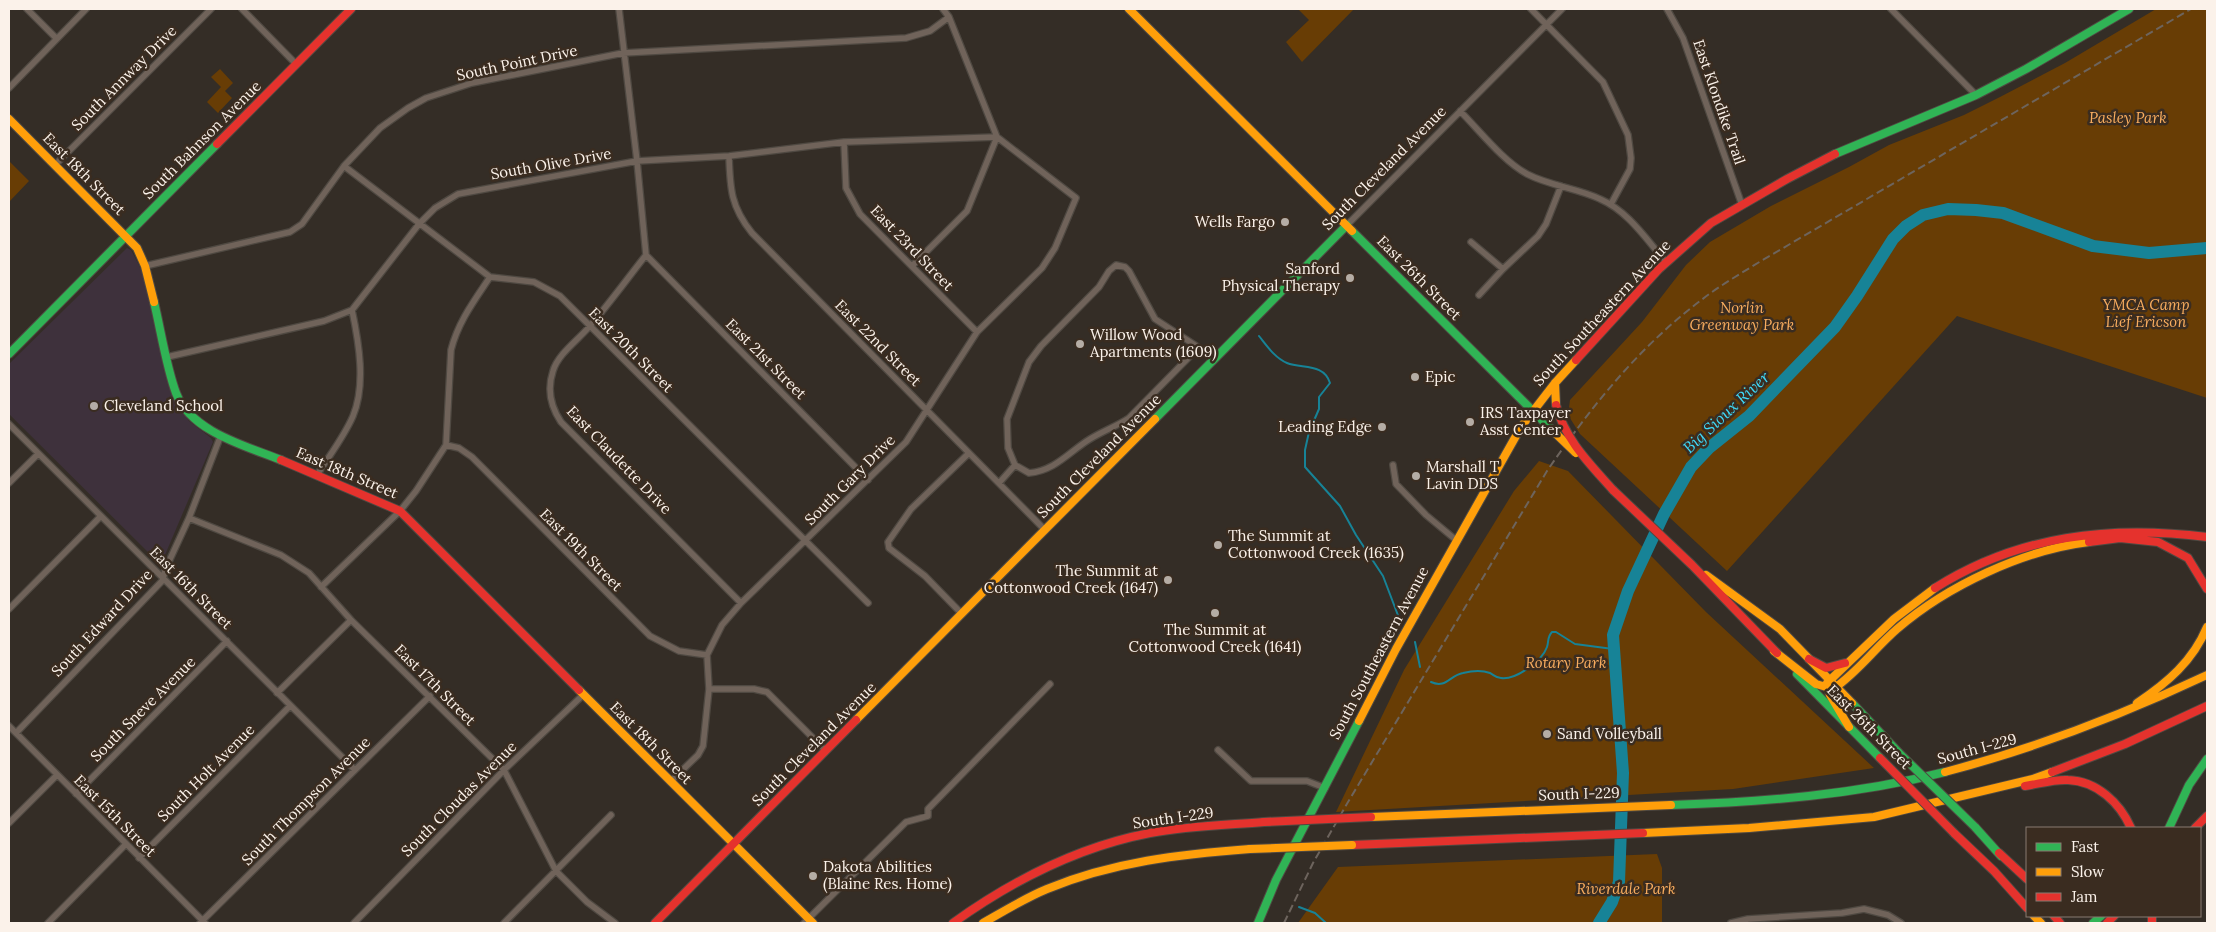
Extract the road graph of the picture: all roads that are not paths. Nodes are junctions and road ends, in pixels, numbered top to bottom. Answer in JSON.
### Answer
{"nodes":[{"id":1,"x":27,"y":9,"type":"edge"},
{"id":2,"x":86,"y":9,"type":"edge"},
{"id":3,"x":211,"y":9,"type":"edge"},
{"id":4,"x":242,"y":9,"type":"edge"},
{"id":5,"x":351,"y":9,"type":"edge"},
{"id":6,"x":618,"y":9,"type":"edge"},
{"id":7,"x":943,"y":9,"type":"edge"},
{"id":8,"x":1129,"y":9,"type":"edge"},
{"id":9,"x":1531,"y":9,"type":"edge"},
{"id":10,"x":1562,"y":9,"type":"edge"},
{"id":11,"x":1667,"y":9,"type":"edge"},
{"id":12,"x":1891,"y":9,"type":"edge"},
{"id":13,"x":2128,"y":9,"type":"edge"},
{"id":14,"x":949,"y":17,"type":"junction"},
{"id":15,"x":1547,"y":24,"type":"junction"},
{"id":16,"x":56,"y":38,"type":"junction"},
{"id":17,"x":623,"y":53,"type":"junction"},
{"id":18,"x":296,"y":64,"type":"junction"},
{"id":19,"x":9,"y":88,"type":"edge"},
{"id":20,"x":1976,"y":95,"type":"junction"},
{"id":21,"x":1460,"y":111,"type":"junction"},
{"id":22,"x":9,"y":119,"type":"edge"},
{"id":23,"x":997,"y":137,"type":"junction"},
{"id":24,"x":844,"y":142,"type":"junction"},
{"id":25,"x":729,"y":156,"type":"junction"},
{"id":26,"x":637,"y":162,"type":"junction"},
{"id":27,"x":55,"y":166,"type":"junction"},
{"id":28,"x":344,"y":166,"type":"junction"},
{"id":29,"x":1561,"y":186,"type":"junction"},
{"id":30,"x":1612,"y":204,"type":"junction"},
{"id":31,"x":1742,"y":205,"type":"junction"},
{"id":32,"x":419,"y":224,"type":"junction"},
{"id":33,"x":1347,"y":225,"type":"junction"},
{"id":34,"x":126,"y":235,"type":"junction"},
{"id":35,"x":1471,"y":242,"type":"dead end"},
{"id":36,"x":646,"y":255,"type":"junction"},
{"id":37,"x":1666,"y":262,"type":"junction"},
{"id":38,"x":145,"y":266,"type":"junction"},
{"id":39,"x":912,"y":266,"type":"junction"},
{"id":40,"x":1503,"y":269,"type":"junction"},
{"id":41,"x":490,"y":277,"type":"junction"},
{"id":42,"x":1479,"y":295,"type":"dead end"},
{"id":43,"x":352,"y":310,"type":"junction"},
{"id":44,"x":590,"y":326,"type":"junction"},
{"id":45,"x":977,"y":332,"type":"junction"},
{"id":46,"x":1198,"y":348,"type":"junction"},
{"id":47,"x":9,"y":354,"type":"edge"},
{"id":48,"x":167,"y":357,"type":"junction"},
{"id":49,"x":1213,"y":360,"type":"junction"},
{"id":50,"x":1555,"y":383,"type":"junction"},
{"id":51,"x":926,"y":409,"type":"junction"},
{"id":52,"x":1532,"y":411,"type":"junction"},
{"id":53,"x":9,"y":424,"type":"edge"},
{"id":54,"x":221,"y":435,"type":"junction"},
{"id":55,"x":446,"y":445,"type":"junction"},
{"id":56,"x":969,"y":453,"type":"junction"},
{"id":57,"x":38,"y":454,"type":"junction"},
{"id":58,"x":1015,"y":465,"type":"junction"},
{"id":59,"x":1392,"y":465,"type":"dead end"},
{"id":60,"x":317,"y":475,"type":"junction"},
{"id":61,"x":868,"y":480,"type":"junction"},
{"id":62,"x":9,"y":483,"type":"edge"},
{"id":63,"x":999,"y":483,"type":"junction"},
{"id":64,"x":1612,"y":490,"type":"junction"},
{"id":65,"x":400,"y":510,"type":"junction"},
{"id":66,"x":101,"y":516,"type":"junction"},
{"id":67,"x":189,"y":518,"type":"junction"},
{"id":68,"x":1045,"y":530,"type":"junction"},
{"id":69,"x":2207,"y":537,"type":"edge"},
{"id":70,"x":1456,"y":540,"type":"junction"},
{"id":71,"x":806,"y":542,"type":"junction"},
{"id":72,"x":1692,"y":565,"type":"junction"},
{"id":73,"x":163,"y":580,"type":"junction"},
{"id":74,"x":321,"y":587,"type":"junction"},
{"id":75,"x":2207,"y":589,"type":"edge"},
{"id":76,"x":741,"y":603,"type":"junction"},
{"id":77,"x":868,"y":603,"type":"dead end"},
{"id":78,"x":9,"y":609,"type":"edge"},
{"id":79,"x":962,"y":614,"type":"junction"},
{"id":80,"x":351,"y":620,"type":"junction"},
{"id":81,"x":2207,"y":627,"type":"edge"},
{"id":82,"x":227,"y":642,"type":"junction"},
{"id":83,"x":1774,"y":651,"type":"junction"},
{"id":84,"x":707,"y":655,"type":"junction"},
{"id":85,"x":1852,"y":658,"type":"junction"},
{"id":86,"x":1810,"y":659,"type":"junction"},
{"id":87,"x":2207,"y":675,"type":"edge"},
{"id":88,"x":1830,"y":679,"type":"junction"},
{"id":89,"x":1050,"y":684,"type":"dead end"},
{"id":90,"x":1838,"y":687,"type":"junction"},
{"id":91,"x":709,"y":689,"type":"junction"},
{"id":92,"x":1826,"y":689,"type":"junction"},
{"id":93,"x":277,"y":693,"type":"junction"},
{"id":94,"x":583,"y":695,"type":"junction"},
{"id":95,"x":430,"y":696,"type":"junction"},
{"id":96,"x":290,"y":706,"type":"junction"},
{"id":97,"x":2207,"y":706,"type":"edge"},
{"id":98,"x":9,"y":726,"type":"edge"},
{"id":99,"x":1849,"y":726,"type":"junction"},
{"id":100,"x":2088,"y":729,"type":"junction"},
{"id":101,"x":16,"y":732,"type":"junction"},
{"id":102,"x":1218,"y":750,"type":"dead end"},
{"id":103,"x":826,"y":751,"type":"junction"},
{"id":104,"x":2207,"y":759,"type":"edge"},
{"id":105,"x":355,"y":770,"type":"junction"},
{"id":106,"x":504,"y":770,"type":"junction"},
{"id":107,"x":57,"y":775,"type":"junction"},
{"id":108,"x":670,"y":782,"type":"junction"},
{"id":109,"x":1325,"y":788,"type":"junction"},
{"id":110,"x":76,"y":794,"type":"junction"},
{"id":111,"x":1972,"y":794,"type":"junction"},
{"id":112,"x":611,"y":815,"type":"dead end"},
{"id":113,"x":2207,"y":816,"type":"edge"},
{"id":114,"x":9,"y":823,"type":"edge"},
{"id":115,"x":2131,"y":827,"type":"edge"},
{"id":116,"x":2169,"y":827,"type":"edge"},
{"id":117,"x":2196,"y":827,"type":"edge"},
{"id":118,"x":126,"y":844,"type":"junction"},
{"id":119,"x":733,"y":844,"type":"junction"},
{"id":120,"x":1999,"y":853,"type":"junction"},
{"id":121,"x":139,"y":858,"type":"junction"},
{"id":122,"x":556,"y":871,"type":"junction"},
{"id":123,"x":2026,"y":877,"type":"edge"},
{"id":124,"x":2026,"y":884,"type":"edge"},
{"id":125,"x":2026,"y":907,"type":"edge"},
{"id":126,"x":203,"y":922,"type":"edge"},
{"id":127,"x":808,"y":922,"type":"edge"},
{"id":128,"x":1898,"y":922,"type":"edge"},
{"id":129,"x":48,"y":923,"type":"edge"},
{"id":130,"x":354,"y":923,"type":"edge"},
{"id":131,"x":504,"y":923,"type":"edge"},
{"id":132,"x":615,"y":923,"type":"edge"},
{"id":133,"x":655,"y":923,"type":"edge"},
{"id":134,"x":954,"y":923,"type":"edge"},
{"id":135,"x":983,"y":923,"type":"edge"},
{"id":136,"x":1258,"y":923,"type":"edge"},
{"id":137,"x":1731,"y":923,"type":"edge"}],
"edges":[{"from":1,"to":16,"type":"street"},
{"from":2,"to":16,"type":"street"},
{"from":3,"to":27,"type":"street","name":"South Annway Drive"},
{"from":4,"to":18,"type":"street"},
{"from":5,"to":18,"type":"main road","name":"South Bahnson Avenue"},
{"from":6,"to":17,"type":"street"},
{"from":7,"to":14,"type":"street"},
{"from":8,"to":33,"type":"main road","name":"East 26th Street"},
{"from":9,"to":15,"type":"street"},
{"from":10,"to":15,"type":"street","name":"South Cleveland Avenue"},
{"from":11,"to":31,"type":"street","name":"East Klondike Trail"},
{"from":12,"to":20,"type":"street"},
{"from":13,"to":20,"type":"main road","name":"South Southeastern Avenue"},
{"from":14,"to":17,"type":"street","name":"South Point Drive"},
{"from":14,"to":23,"type":"street"},
{"from":15,"to":21,"type":"street","name":"South Cleveland Avenue"},
{"from":15,"to":30,"type":"street"},
{"from":16,"to":19,"type":"street"},
{"from":17,"to":26,"type":"street"},
{"from":17,"to":28,"type":"street","name":"South Point Drive"},
{"from":18,"to":34,"type":"main road","name":"South Bahnson Avenue"},
{"from":20,"to":31,"type":"main road","name":"South Southeastern Avenue"},
{"from":21,"to":29,"type":"street"},
{"from":21,"to":33,"type":"street","name":"South Cleveland Avenue"},
{"from":22,"to":27,"type":"main road","name":"East 18th Street"},
{"from":23,"to":24,"type":"street","name":"South Olive Drive"},
{"from":23,"to":39,"type":"street"},
{"from":23,"to":45,"type":"street","name":"South Gary Drive"},
{"from":24,"to":25,"type":"street","name":"South Olive Drive"},
{"from":24,"to":39,"type":"street","name":"East 23rd Street"},
{"from":25,"to":26,"type":"street","name":"South Olive Drive"},
{"from":25,"to":51,"type":"street","name":"East 22nd Street"},
{"from":26,"to":32,"type":"street","name":"South Olive Drive"},
{"from":26,"to":36,"type":"street"},
{"from":27,"to":34,"type":"main road","name":"East 18th Street"},
{"from":28,"to":32,"type":"street"},
{"from":28,"to":38,"type":"street","name":"South Point Drive"},
{"from":29,"to":30,"type":"street"},
{"from":29,"to":40,"type":"street"},
{"from":30,"to":37,"type":"street"},
{"from":31,"to":37,"type":"main road","name":"South Southeastern Avenue"},
{"from":32,"to":41,"type":"street"},
{"from":32,"to":43,"type":"street","name":"South Olive Drive"},
{"from":33,"to":49,"type":"main road","name":"South Cleveland Avenue"},
{"from":33,"to":52,"type":"main road","name":"East 26th Street"},
{"from":34,"to":38,"type":"main road","name":"East 18th Street"},
{"from":34,"to":47,"type":"main road","name":"South Bahnson Avenue"},
{"from":35,"to":40,"type":"street"},
{"from":36,"to":44,"type":"street","name":"East Claudette Drive"},
{"from":36,"to":61,"type":"street","name":"East 21st Street"},
{"from":37,"to":50,"type":"main road","name":"South Southeastern Avenue"},
{"from":38,"to":48,"type":"main road","name":"East 18th Street"},
{"from":39,"to":45,"type":"street","name":"East 23rd Street"},
{"from":40,"to":42,"type":"street"},
{"from":41,"to":44,"type":"street","name":"East 20th Street"},
{"from":41,"to":55,"type":"street"},
{"from":43,"to":48,"type":"street"},
{"from":43,"to":60,"type":"street"},
{"from":44,"to":71,"type":"street","name":"East 20th Street"},
{"from":44,"to":76,"type":"street","name":"East Claudette Drive"},
{"from":45,"to":51,"type":"street","name":"South Gary Drive"},
{"from":46,"to":49,"type":"street"},
{"from":46,"to":58,"type":"street"},
{"from":46,"to":58,"type":"street"},
{"from":48,"to":54,"type":"main road","name":"East 18th Street"},
{"from":49,"to":68,"type":"main road","name":"South Cleveland Avenue"},
{"from":50,"to":52,"type":"main road","name":"South Southeastern Avenue"},
{"from":50,"to":64,"type":"main road","bridge":true},
{"from":51,"to":56,"type":"street","name":"East 22nd Street"},
{"from":51,"to":61,"type":"street","name":"South Gary Drive"},
{"from":52,"to":64,"type":"main road","name":"East 26th Street","bridge":true},
{"from":52,"to":70,"type":"main road","name":"South Southeastern Avenue"},
{"from":53,"to":57,"type":"street","name":"East 16th Street"},
{"from":54,"to":60,"type":"main road","name":"East 18th Street"},
{"from":54,"to":67,"type":"street","name":"South Edward Drive"},
{"from":55,"to":65,"type":"street"},
{"from":55,"to":84,"type":"street","name":"East 19th Street"},
{"from":56,"to":63,"type":"street","name":"East 22nd Street"},
{"from":56,"to":79,"type":"street"},
{"from":57,"to":62,"type":"street"},
{"from":57,"to":66,"type":"street","name":"East 16th Street"},
{"from":58,"to":63,"type":"street"},
{"from":59,"to":70,"type":"street"},
{"from":60,"to":65,"type":"main road","name":"East 18th Street"},
{"from":61,"to":71,"type":"street","name":"South Gary Drive"},
{"from":63,"to":68,"type":"street","name":"East 22nd Street"},
{"from":64,"to":72,"type":"main road","name":"East 26th Street"},
{"from":65,"to":74,"type":"street"},
{"from":65,"to":94,"type":"main road","name":"East 18th Street"},
{"from":66,"to":73,"type":"street","name":"East 16th Street"},
{"from":66,"to":78,"type":"street"},
{"from":67,"to":73,"type":"street","name":"South Edward Drive"},
{"from":67,"to":74,"type":"street","name":"East 17th Street"},
{"from":68,"to":79,"type":"main road","name":"South Cleveland Avenue"},
{"from":69,"to":85,"type":"main road"},
{"from":70,"to":109,"type":"main road","name":"South Southeastern Avenue"},
{"from":71,"to":76,"type":"street","name":"South Gary Drive"},
{"from":71,"to":77,"type":"street","name":"East 20th Street"},
{"from":72,"to":83,"type":"main road","name":"East 26th Street"},
{"from":72,"to":86,"type":"main road","name":"East 26th Street"},
{"from":73,"to":82,"type":"street","name":"East 16th Street"},
{"from":73,"to":101,"type":"street","name":"South Edward Drive"},
{"from":74,"to":80,"type":"street","name":"East 17th Street"},
{"from":75,"to":90,"type":"main road"},
{"from":76,"to":84,"type":"street","name":"South Gary Drive"},
{"from":79,"to":103,"type":"main road","name":"South Cleveland Avenue"},
{"from":80,"to":93,"type":"street"},
{"from":80,"to":95,"type":"street","name":"East 17th Street"},
{"from":81,"to":100,"type":"main road"},
{"from":82,"to":93,"type":"street","name":"East 16th Street"},
{"from":82,"to":110,"type":"street","name":"South Sneve Avenue"},
{"from":83,"to":92,"type":"main road"},
{"from":83,"to":99,"type":"main road","name":"East 26th Street"},
{"from":84,"to":91,"type":"street","name":"South Gary Drive"},
{"from":85,"to":86,"type":"main road"},
{"from":85,"to":88,"type":"main road"},
{"from":86,"to":88,"type":"main road","name":"East 26th Street"},
{"from":87,"to":100,"type":"main road","name":"South I-229"},
{"from":88,"to":90,"type":"main road","name":"East 26th Street"},
{"from":88,"to":92,"type":"main road"},
{"from":89,"to":127,"type":"street"},
{"from":90,"to":92,"type":"main road"},
{"from":90,"to":120,"type":"main road","name":"East 26th Street","bridge":true},
{"from":91,"to":103,"type":"street"},
{"from":91,"to":108,"type":"street","name":"South Gary Drive"},
{"from":92,"to":99,"type":"main road"},
{"from":93,"to":96,"type":"street","name":"East 16th Street"},
{"from":94,"to":106,"type":"street","name":"South Cloudas Avenue"},
{"from":94,"to":108,"type":"main road","name":"East 18th Street"},
{"from":95,"to":105,"type":"street","name":"South Thompson Avenue"},
{"from":95,"to":106,"type":"street","name":"East 17th Street"},
{"from":96,"to":105,"type":"street","name":"East 16th Street"},
{"from":96,"to":121,"type":"street","name":"South Holt Avenue"},
{"from":97,"to":111,"type":"main road"},
{"from":98,"to":101,"type":"street","name":"East 15th Street"},
{"from":99,"to":125,"type":"main road","name":"East 26th Street","bridge":true},
{"from":100,"to":134,"type":"main road","name":"South I-229","bridge":true},
{"from":101,"to":107,"type":"street","name":"East 15th Street"},
{"from":102,"to":109,"type":"street"},
{"from":103,"to":119,"type":"main road","name":"South Cleveland Avenue"},
{"from":104,"to":116,"type":"main road"},
{"from":105,"to":126,"type":"street","name":"South Thompson Avenue"},
{"from":106,"to":122,"type":"street","name":"East 17th Street"},
{"from":106,"to":130,"type":"street","name":"South Cloudas Avenue"},
{"from":107,"to":110,"type":"street","name":"East 15th Street"},
{"from":107,"to":114,"type":"street"},
{"from":108,"to":119,"type":"main road","name":"East 18th Street"},
{"from":109,"to":136,"type":"main road","name":"South Southeastern Avenue"},
{"from":110,"to":118,"type":"street","name":"East 15th Street"},
{"from":111,"to":115,"type":"main road"},
{"from":111,"to":135,"type":"main road","bridge":true},
{"from":112,"to":122,"type":"street"},
{"from":113,"to":117,"type":"main road"},
{"from":118,"to":121,"type":"street","name":"East 15th Street"},
{"from":118,"to":129,"type":"street"},
{"from":119,"to":127,"type":"main road","name":"East 18th Street"},
{"from":119,"to":133,"type":"main road","name":"South Cleveland Avenue"},
{"from":120,"to":123,"type":"main road"},
{"from":120,"to":124,"type":"main road","name":"East 26th Street"},
{"from":121,"to":126,"type":"street","name":"East 15th Street"},
{"from":122,"to":131,"type":"street"},
{"from":122,"to":132,"type":"street","name":"East 17th Street"},
{"from":128,"to":137,"type":"street"}]}
